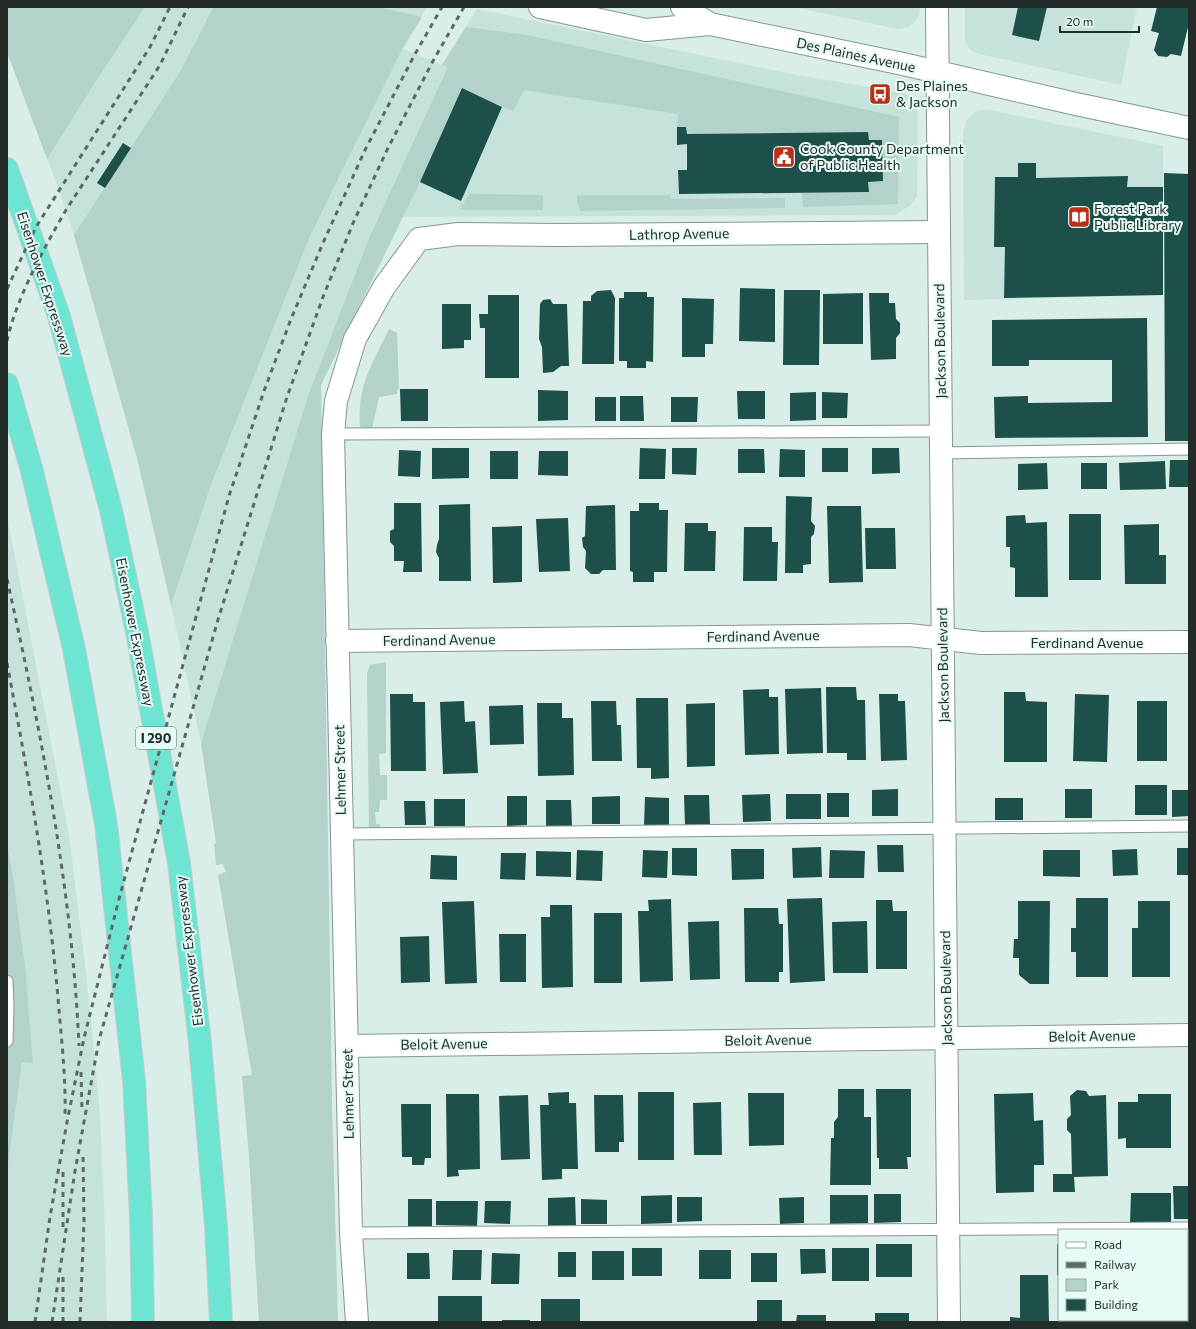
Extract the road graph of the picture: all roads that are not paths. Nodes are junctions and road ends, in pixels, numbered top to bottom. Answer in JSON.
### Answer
{"nodes":[{"id":1,"x":540,"y":7,"type":"edge"},
{"id":2,"x":682,"y":7,"type":"edge"},
{"id":3,"x":938,"y":7,"type":"edge"},
{"id":4,"x":710,"y":24,"type":"junction"},
{"id":5,"x":938,"y":72,"type":"junction"},
{"id":6,"x":1189,"y":128,"type":"edge"},
{"id":7,"x":7,"y":170,"type":"edge"},
{"id":8,"x":940,"y":232,"type":"junction"},
{"id":9,"x":419,"y":239,"type":"joint"},
{"id":10,"x":7,"y":384,"type":"edge"},
{"id":11,"x":941,"y":431,"type":"junction"},
{"id":12,"x":333,"y":434,"type":"junction"},
{"id":13,"x":1189,"y":450,"type":"edge"},
{"id":14,"x":941,"y":453,"type":"junction"},
{"id":15,"x":943,"y":640,"type":"junction"},
{"id":16,"x":337,"y":641,"type":"junction"},
{"id":17,"x":1189,"y":642,"type":"edge"},
{"id":18,"x":1189,"y":826,"type":"edge"},
{"id":19,"x":945,"y":828,"type":"junction"},
{"id":20,"x":342,"y":834,"type":"junction"},
{"id":21,"x":7,"y":981,"type":"edge"},
{"id":22,"x":1189,"y":1035,"type":"edge"},
{"id":23,"x":947,"y":1038,"type":"junction"},
{"id":24,"x":7,"y":1041,"type":"edge"},
{"id":25,"x":347,"y":1046,"type":"junction"},
{"id":26,"x":1189,"y":1228,"type":"edge"},
{"id":27,"x":1058,"y":1229,"type":"edge"},
{"id":28,"x":1068,"y":1229,"type":"edge"},
{"id":29,"x":948,"y":1230,"type":"junction"},
{"id":30,"x":351,"y":1233,"type":"junction"},
{"id":31,"x":143,"y":1322,"type":"edge"},
{"id":32,"x":221,"y":1322,"type":"edge"},
{"id":33,"x":357,"y":1322,"type":"edge"},
{"id":34,"x":950,"y":1322,"type":"edge"}],
"edges":[{"from":1,"to":4,"type":"street","name":"Des Plaines Avenue"},
{"from":2,"to":4,"type":"street","name":"Des Plaines Avenue"},
{"from":3,"to":5,"type":"street","name":"Jackson Boulevard"},
{"from":4,"to":5,"type":"street","name":"Des Plaines Avenue"},
{"from":5,"to":6,"type":"street","name":"Des Plaines Avenue"},
{"from":5,"to":8,"type":"street","name":"Jackson Boulevard"},
{"from":7,"to":32,"type":"highway","name":"Eisenhower Expressway","number":"I 290"},
{"from":8,"to":9,"type":"street","name":"Lathrop Avenue"},
{"from":8,"to":11,"type":"street","name":"Jackson Boulevard"},
{"from":9,"to":12,"type":"street","name":"Lehmer Street"},
{"from":10,"to":31,"type":"highway"},
{"from":11,"to":12,"type":"lane"},
{"from":11,"to":14,"type":"street","name":"Jackson Boulevard"},
{"from":12,"to":16,"type":"street","name":"Lehmer Street"},
{"from":13,"to":14,"type":"lane"},
{"from":14,"to":15,"type":"street","name":"Jackson Boulevard"},
{"from":15,"to":16,"type":"street","name":"Ferdinand Avenue"},
{"from":15,"to":17,"type":"street","name":"Ferdinand Avenue"},
{"from":15,"to":19,"type":"street","name":"Jackson Boulevard"},
{"from":16,"to":20,"type":"street","name":"Lehmer Street"},
{"from":18,"to":19,"type":"lane"},
{"from":19,"to":20,"type":"lane"},
{"from":19,"to":23,"type":"street","name":"Jackson Boulevard"},
{"from":20,"to":25,"type":"street","name":"Lehmer Street"},
{"from":21,"to":24,"type":"lane"},
{"from":22,"to":23,"type":"street","name":"Beloit Avenue"},
{"from":23,"to":25,"type":"street","name":"Beloit Avenue"},
{"from":23,"to":29,"type":"street","name":"Jackson Boulevard"},
{"from":25,"to":30,"type":"street","name":"Lehmer Street"},
{"from":26,"to":28,"type":"lane"},
{"from":27,"to":29,"type":"lane"},
{"from":29,"to":30,"type":"lane"},
{"from":29,"to":34,"type":"street","name":"Jackson Boulevard"},
{"from":30,"to":33,"type":"street","name":"Lehmer Street"}]}
